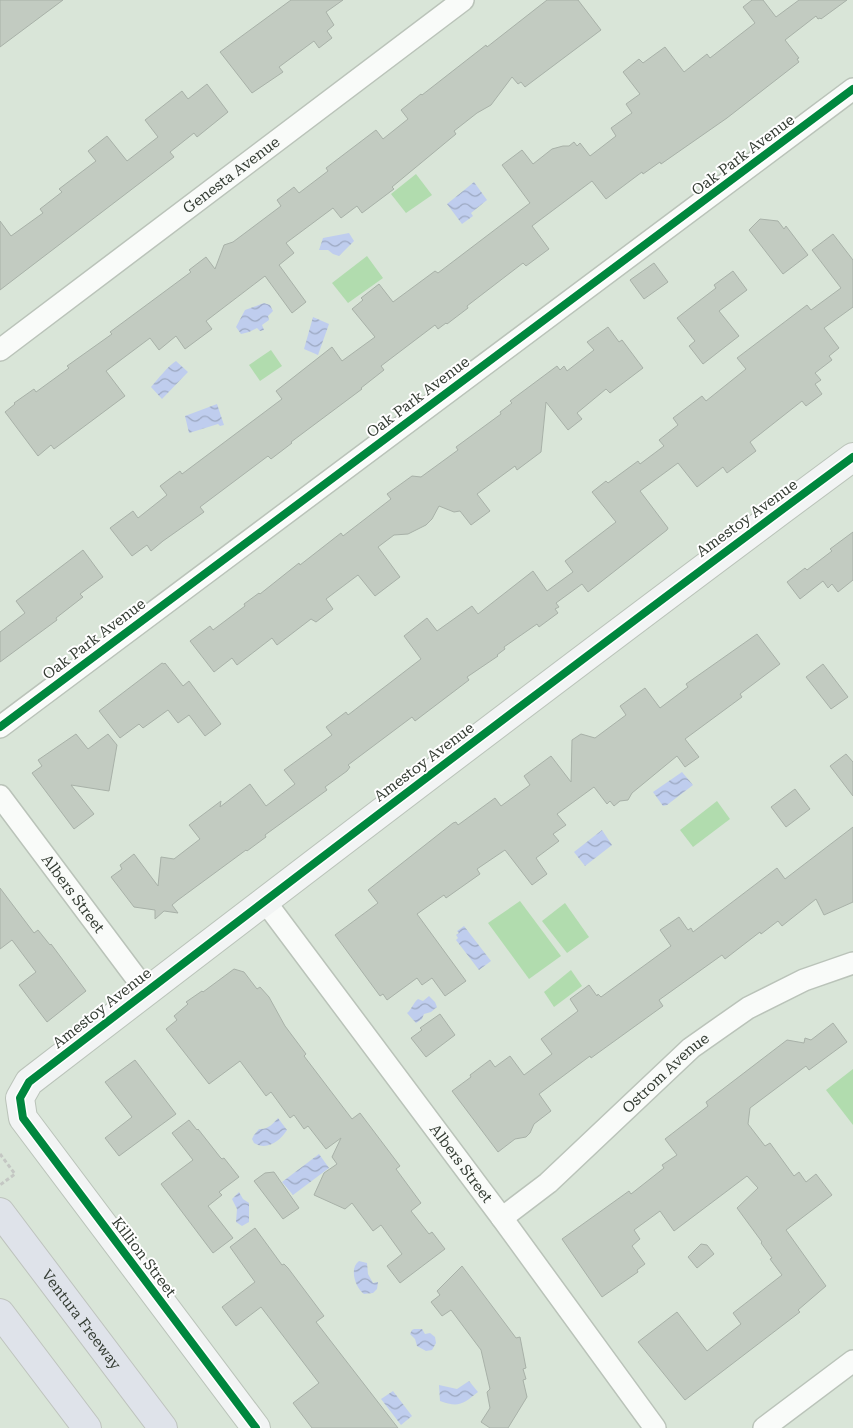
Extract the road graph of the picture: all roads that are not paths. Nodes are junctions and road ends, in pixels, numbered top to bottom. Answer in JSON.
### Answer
{"nodes":[{"id":1,"x":463,"y":0,"type":"edge"},
{"id":2,"x":853,"y":89,"type":"edge"},
{"id":3,"x":0,"y":350,"type":"edge"},
{"id":4,"x":853,"y":457,"type":"edge"},
{"id":5,"x":0,"y":727,"type":"edge"},
{"id":6,"x":0,"y":796,"type":"edge"},
{"id":7,"x":264,"y":900,"type":"junction"},
{"id":8,"x":853,"y":962,"type":"edge"},
{"id":9,"x":146,"y":992,"type":"junction"},
{"id":10,"x":20,"y":1098,"type":"joint"},
{"id":11,"x":0,"y":1212,"type":"edge"},
{"id":12,"x":502,"y":1218,"type":"junction"},
{"id":13,"x":0,"y":1313,"type":"edge"},
{"id":14,"x":853,"y":1360,"type":"edge"},
{"id":15,"x":87,"y":1428,"type":"edge"},
{"id":16,"x":163,"y":1428,"type":"edge"},
{"id":17,"x":256,"y":1428,"type":"edge"},
{"id":18,"x":655,"y":1428,"type":"edge"},
{"id":19,"x":764,"y":1428,"type":"edge"}],
"edges":[{"from":1,"to":3,"type":"street","name":"Genesta Avenue"},
{"from":2,"to":5,"type":"street","name":"Oak Park Avenue"},
{"from":4,"to":7,"type":"street","name":"Amestoy Avenue"},
{"from":6,"to":9,"type":"street","name":"Albers Street"},
{"from":7,"to":9,"type":"street","name":"Amestoy Avenue"},
{"from":7,"to":12,"type":"street","name":"Albers Street"},
{"from":8,"to":12,"type":"street","name":"Ostrom Avenue"},
{"from":9,"to":10,"type":"street","name":"Amestoy Avenue"},
{"from":10,"to":17,"type":"street","name":"Killion Street"},
{"from":11,"to":16,"type":"highway","name":"Ventura Freeway"},
{"from":12,"to":18,"type":"street","name":"Albers Street"},
{"from":13,"to":15,"type":"highway"},
{"from":14,"to":19,"type":"street"}]}
